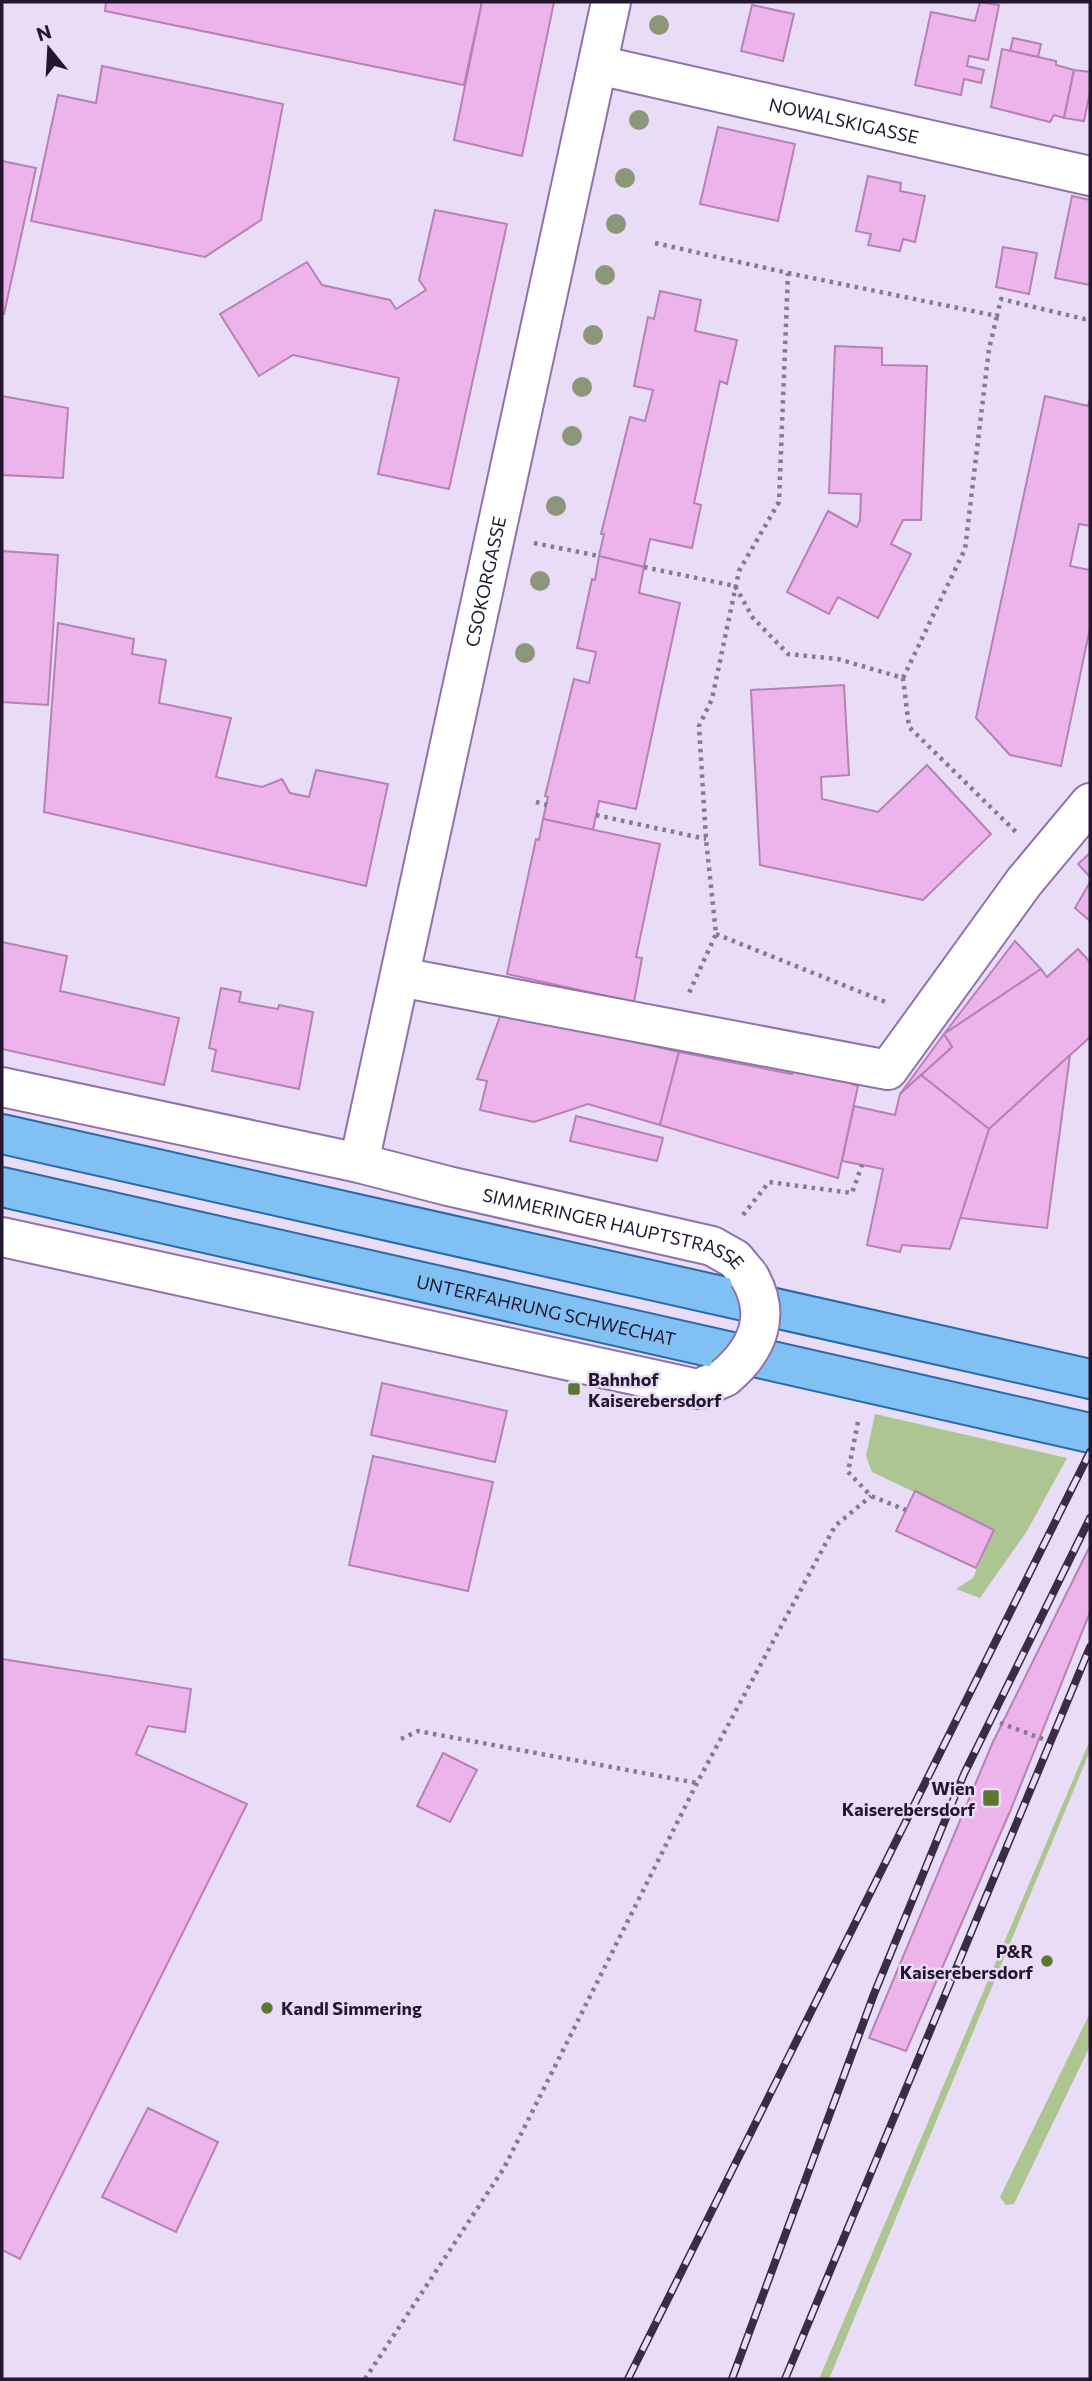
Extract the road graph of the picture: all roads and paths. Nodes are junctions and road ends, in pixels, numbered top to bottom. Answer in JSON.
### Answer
{"nodes":[{"id":1,"x":611,"y":2,"type":"edge"},
{"id":2,"x":598,"y":65,"type":"junction"},
{"id":3,"x":1090,"y":176,"type":"edge"},
{"id":4,"x":655,"y":243,"type":"dead end"},
{"id":5,"x":788,"y":273,"type":"junction"},
{"id":6,"x":997,"y":316,"type":"junction"},
{"id":7,"x":1090,"y":317,"type":"edge"},
{"id":8,"x":496,"y":536,"type":"junction"},
{"id":9,"x":599,"y":556,"type":"dead end"},
{"id":10,"x":644,"y":567,"type":"dead end"},
{"id":11,"x":735,"y":586,"type":"junction"},
{"id":12,"x":903,"y":678,"type":"junction"},
{"id":13,"x":536,"y":802,"type":"dead end"},
{"id":14,"x":1090,"y":803,"type":"edge"},
{"id":15,"x":547,"y":805,"type":"dead end"},
{"id":16,"x":596,"y":815,"type":"dead end"},
{"id":17,"x":706,"y":839,"type":"junction"},
{"id":18,"x":1043,"y":858,"type":"junction"},
{"id":19,"x":716,"y":934,"type":"junction"},
{"id":20,"x":400,"y":977,"type":"junction"},
{"id":21,"x":926,"y":1018,"type":"junction"},
{"id":22,"x":673,"y":1029,"type":"junction"},
{"id":23,"x":2,"y":1087,"type":"edge"},
{"id":24,"x":2,"y":1134,"type":"edge"},
{"id":25,"x":359,"y":1163,"type":"junction"},
{"id":26,"x":862,"y":1165,"type":"dead end"},
{"id":27,"x":2,"y":1187,"type":"edge"},
{"id":28,"x":743,"y":1215,"type":"dead end"},
{"id":29,"x":2,"y":1237,"type":"edge"},
{"id":30,"x":1090,"y":1379,"type":"edge"},
{"id":31,"x":859,"y":1417,"type":"dead end"},
{"id":32,"x":1090,"y":1433,"type":"edge"},
{"id":33,"x":872,"y":1496,"type":"junction"},
{"id":34,"x":906,"y":1510,"type":"dead end"},
{"id":35,"x":1000,"y":1723,"type":"dead end"},
{"id":36,"x":401,"y":1739,"type":"dead end"},
{"id":37,"x":1043,"y":1739,"type":"dead end"},
{"id":38,"x":697,"y":1783,"type":"junction"},
{"id":39,"x":365,"y":2379,"type":"edge"}],
"edges":[{"from":1,"to":2,"type":"street","name":"CSOKORGASSE"},
{"from":2,"to":3,"type":"street","name":"NOWALSKIGASSE"},
{"from":2,"to":8,"type":"street","name":"CSOKORGASSE"},
{"from":4,"to":5,"type":"path"},
{"from":5,"to":6,"type":"path"},
{"from":5,"to":11,"type":"path"},
{"from":6,"to":7,"type":"path"},
{"from":6,"to":12,"type":"path"},
{"from":8,"to":9,"type":"path"},
{"from":8,"to":20,"type":"street","name":"CSOKORGASSE"},
{"from":10,"to":11,"type":"path"},
{"from":11,"to":12,"type":"path"},
{"from":11,"to":17,"type":"path"},
{"from":12,"to":18,"type":"path"},
{"from":13,"to":15,"type":"path"},
{"from":14,"to":18,"type":"street"},
{"from":16,"to":17,"type":"path"},
{"from":17,"to":19,"type":"path"},
{"from":18,"to":21,"type":"street"},
{"from":19,"to":21,"type":"path"},
{"from":19,"to":22,"type":"path"},
{"from":20,"to":22,"type":"street"},
{"from":20,"to":25,"type":"street","name":"CSOKORGASSE"},
{"from":21,"to":22,"type":"street"},
{"from":23,"to":25,"type":"street","name":"SIMMERINGER HAUPTSTRASSE"},
{"from":24,"to":30,"type":"main road"},
{"from":25,"to":29,"type":"street","name":"SIMMERINGER HAUPTSTRASSE","bridge":true},
{"from":26,"to":28,"type":"path"},
{"from":27,"to":32,"type":"main road","name":"UNTERFAHRUNG SCHWECHAT"},
{"from":31,"to":33,"type":"path"},
{"from":33,"to":34,"type":"path"},
{"from":33,"to":38,"type":"path"},
{"from":35,"to":37,"type":"path"},
{"from":36,"to":38,"type":"path"},
{"from":38,"to":39,"type":"path"}]}
